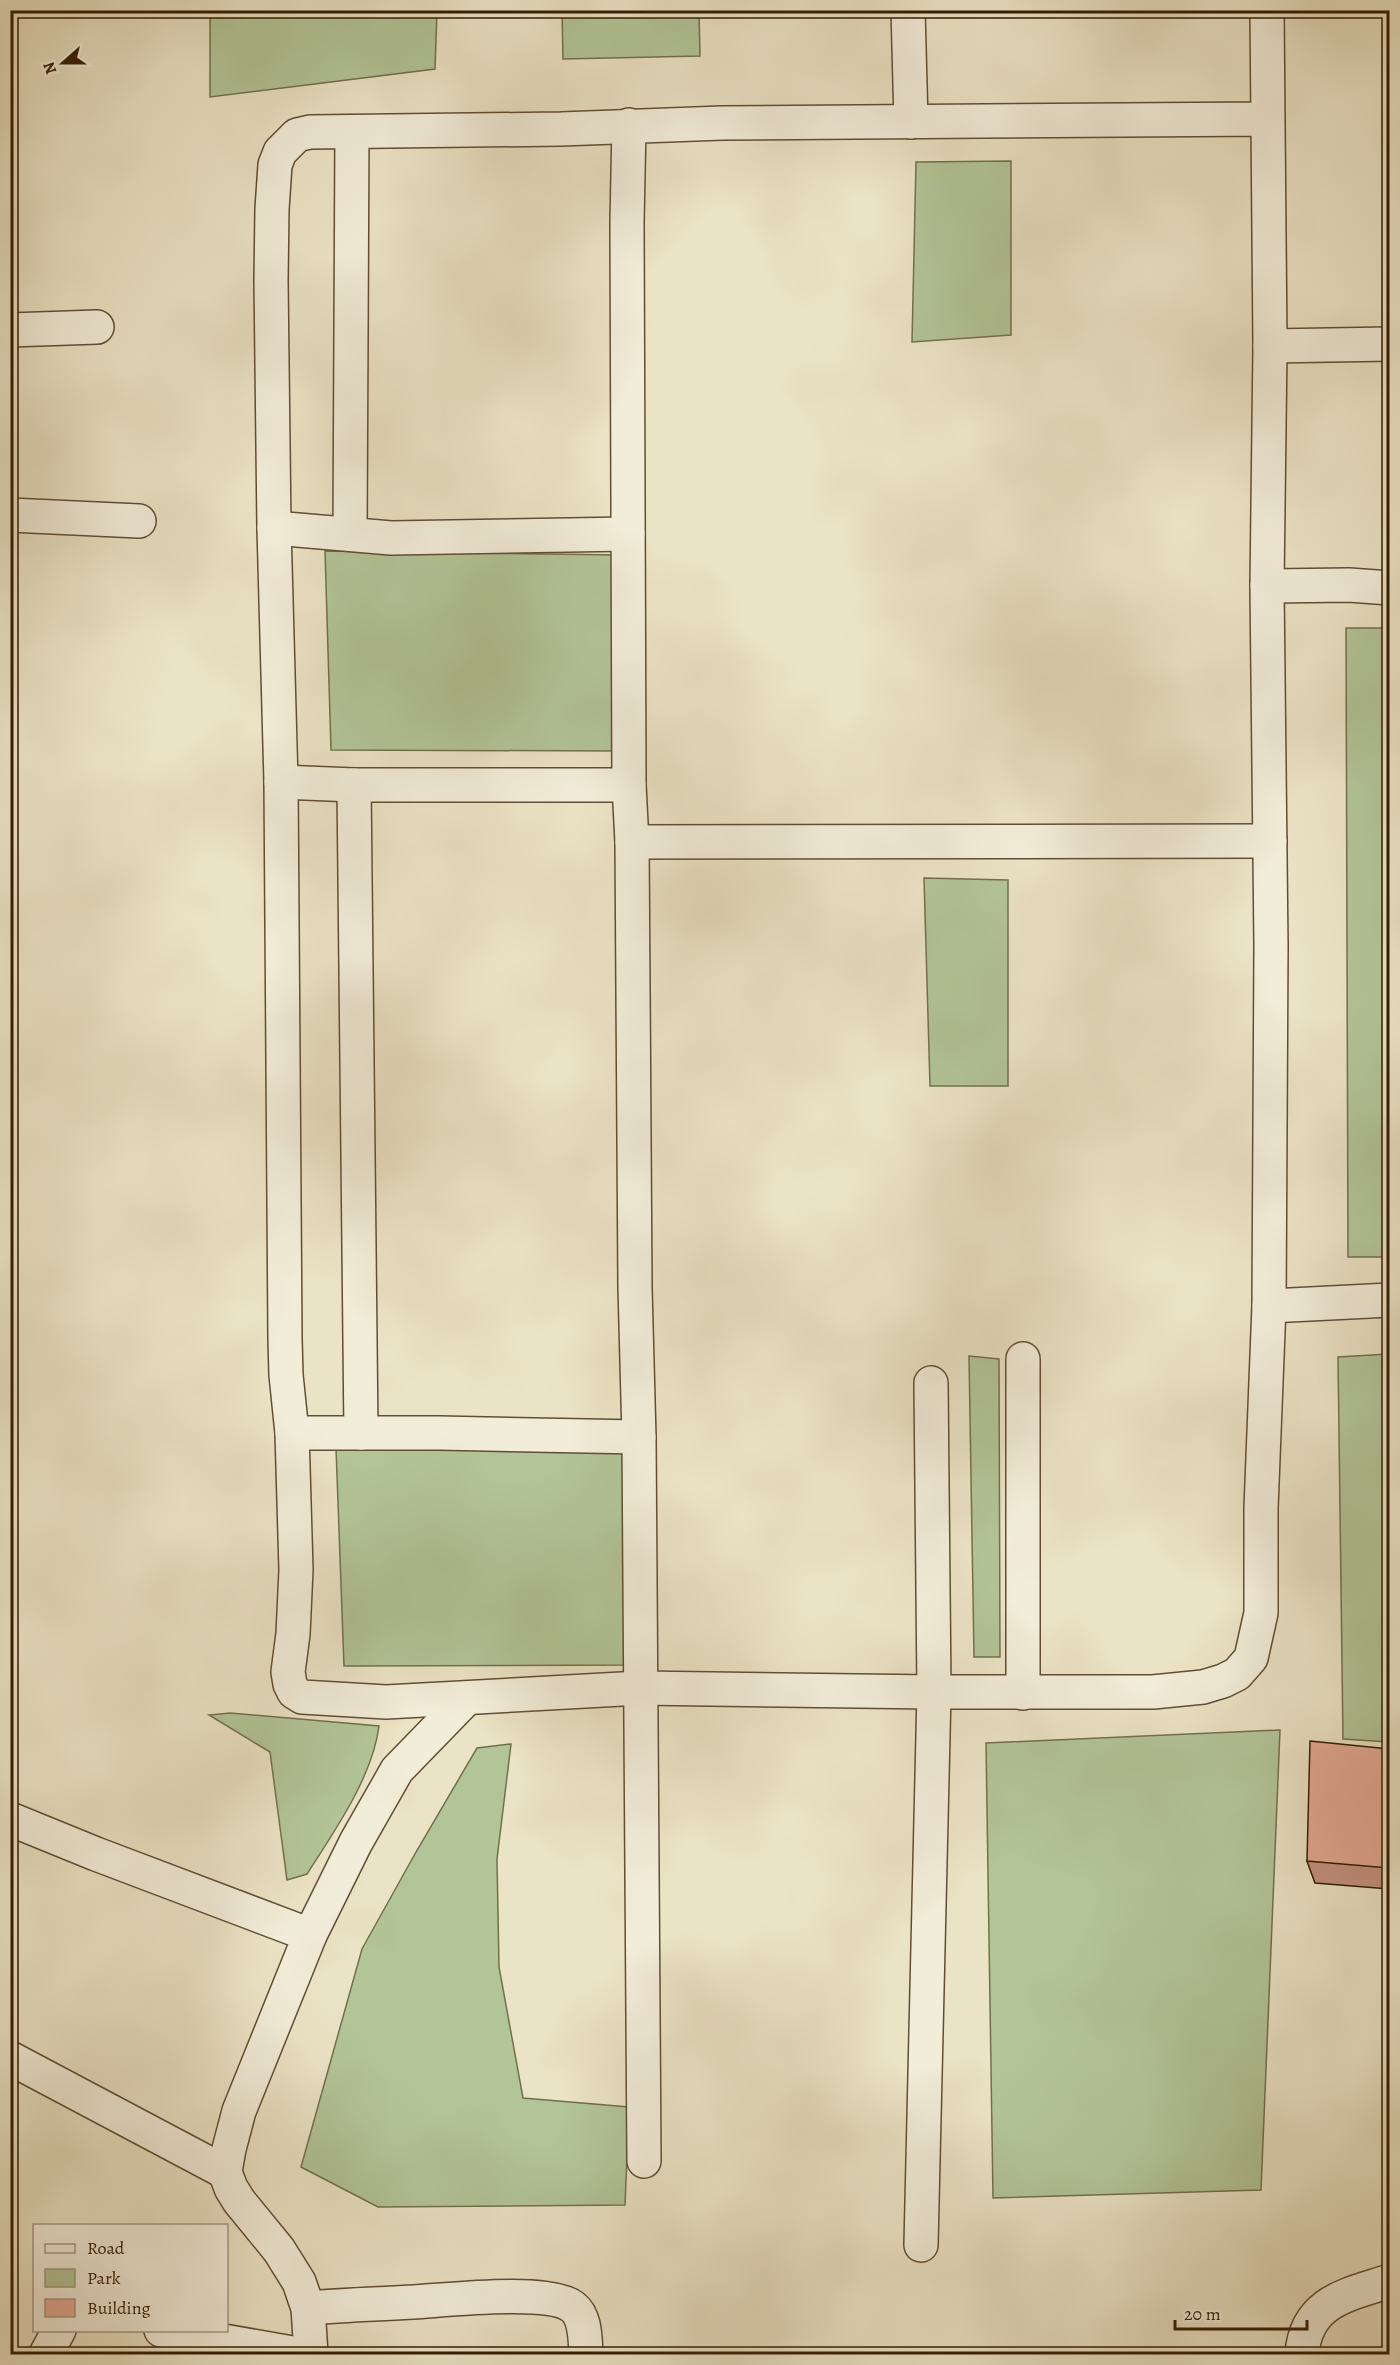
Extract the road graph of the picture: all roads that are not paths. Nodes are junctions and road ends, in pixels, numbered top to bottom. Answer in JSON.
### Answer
{"nodes":[{"id":1,"x":908,"y":10,"type":"edge"},
{"id":2,"x":1266,"y":10,"type":"edge"},
{"id":3,"x":1266,"y":119,"type":"junction"},
{"id":4,"x":911,"y":122,"type":"junction"},
{"id":5,"x":629,"y":125,"type":"junction"},
{"id":6,"x":352,"y":132,"type":"junction"},
{"id":7,"x":97,"y":327,"type":"dead end"},
{"id":8,"x":10,"y":330,"type":"edge"},
{"id":9,"x":1389,"y":344,"type":"edge"},
{"id":10,"x":1270,"y":346,"type":"junction"},
{"id":11,"x":10,"y":515,"type":"edge"},
{"id":12,"x":138,"y":521,"type":"dead end"},
{"id":13,"x":274,"y":528,"type":"junction"},
{"id":14,"x":350,"y":534,"type":"junction"},
{"id":15,"x":628,"y":534,"type":"junction"},
{"id":16,"x":1267,"y":586,"type":"junction"},
{"id":17,"x":1389,"y":588,"type":"edge"},
{"id":18,"x":281,"y":782,"type":"junction"},
{"id":19,"x":354,"y":785,"type":"junction"},
{"id":20,"x":629,"y":785,"type":"junction"},
{"id":21,"x":1270,"y":841,"type":"junction"},
{"id":22,"x":632,"y":842,"type":"junction"},
{"id":23,"x":1389,"y":1300,"type":"edge"},
{"id":24,"x":1269,"y":1306,"type":"junction"},
{"id":25,"x":1023,"y":1359,"type":"dead end"},
{"id":26,"x":931,"y":1383,"type":"dead end"},
{"id":27,"x":292,"y":1433,"type":"junction"},
{"id":28,"x":361,"y":1433,"type":"junction"},
{"id":29,"x":639,"y":1437,"type":"junction"},
{"id":30,"x":640,"y":1688,"type":"junction"},
{"id":31,"x":934,"y":1692,"type":"junction"},
{"id":32,"x":1023,"y":1693,"type":"junction"},
{"id":33,"x":466,"y":1699,"type":"junction"},
{"id":34,"x":10,"y":1819,"type":"edge"},
{"id":35,"x":310,"y":1935,"type":"junction"},
{"id":36,"x":10,"y":2058,"type":"edge"},
{"id":37,"x":644,"y":2161,"type":"dead end"},
{"id":38,"x":225,"y":2172,"type":"junction"},
{"id":39,"x":921,"y":2245,"type":"dead end"},
{"id":40,"x":1389,"y":2281,"type":"edge"},
{"id":41,"x":308,"y":2308,"type":"junction"},
{"id":42,"x":58,"y":2332,"type":"edge"},
{"id":43,"x":167,"y":2332,"type":"edge"},
{"id":44,"x":46,"y":2355,"type":"edge"},
{"id":45,"x":298,"y":2355,"type":"edge"},
{"id":46,"x":311,"y":2355,"type":"edge"},
{"id":47,"x":586,"y":2355,"type":"edge"},
{"id":48,"x":1302,"y":2355,"type":"edge"}],
"edges":[{"from":1,"to":4,"type":"street"},
{"from":2,"to":3,"type":"street"},
{"from":3,"to":4,"type":"street"},
{"from":3,"to":10,"type":"street"},
{"from":4,"to":5,"type":"street"},
{"from":5,"to":6,"type":"street"},
{"from":5,"to":15,"type":"street"},
{"from":6,"to":13,"type":"street"},
{"from":6,"to":14,"type":"street"},
{"from":7,"to":8,"type":"street"},
{"from":9,"to":10,"type":"street"},
{"from":10,"to":16,"type":"street"},
{"from":11,"to":12,"type":"street"},
{"from":13,"to":14,"type":"street"},
{"from":13,"to":18,"type":"street"},
{"from":14,"to":15,"type":"street"},
{"from":15,"to":20,"type":"street"},
{"from":16,"to":17,"type":"street"},
{"from":16,"to":21,"type":"street"},
{"from":18,"to":19,"type":"street"},
{"from":18,"to":27,"type":"street"},
{"from":19,"to":20,"type":"street"},
{"from":19,"to":28,"type":"street"},
{"from":20,"to":22,"type":"street"},
{"from":21,"to":22,"type":"street"},
{"from":21,"to":24,"type":"street"},
{"from":22,"to":29,"type":"street"},
{"from":23,"to":24,"type":"street"},
{"from":24,"to":32,"type":"street"},
{"from":25,"to":32,"type":"street"},
{"from":26,"to":31,"type":"street"},
{"from":27,"to":28,"type":"street"},
{"from":27,"to":33,"type":"street"},
{"from":28,"to":29,"type":"street"},
{"from":29,"to":30,"type":"street"},
{"from":30,"to":31,"type":"street"},
{"from":30,"to":33,"type":"street"},
{"from":30,"to":37,"type":"street"},
{"from":31,"to":32,"type":"street"},
{"from":31,"to":39,"type":"street"},
{"from":33,"to":35,"type":"street"},
{"from":34,"to":35,"type":"street"},
{"from":35,"to":38,"type":"street"},
{"from":36,"to":38,"type":"street"},
{"from":38,"to":41,"type":"street"},
{"from":40,"to":48,"type":"street"},
{"from":41,"to":46,"type":"street"},
{"from":41,"to":47,"type":"street"},
{"from":42,"to":44,"type":"street"},
{"from":43,"to":45,"type":"street"}]}
